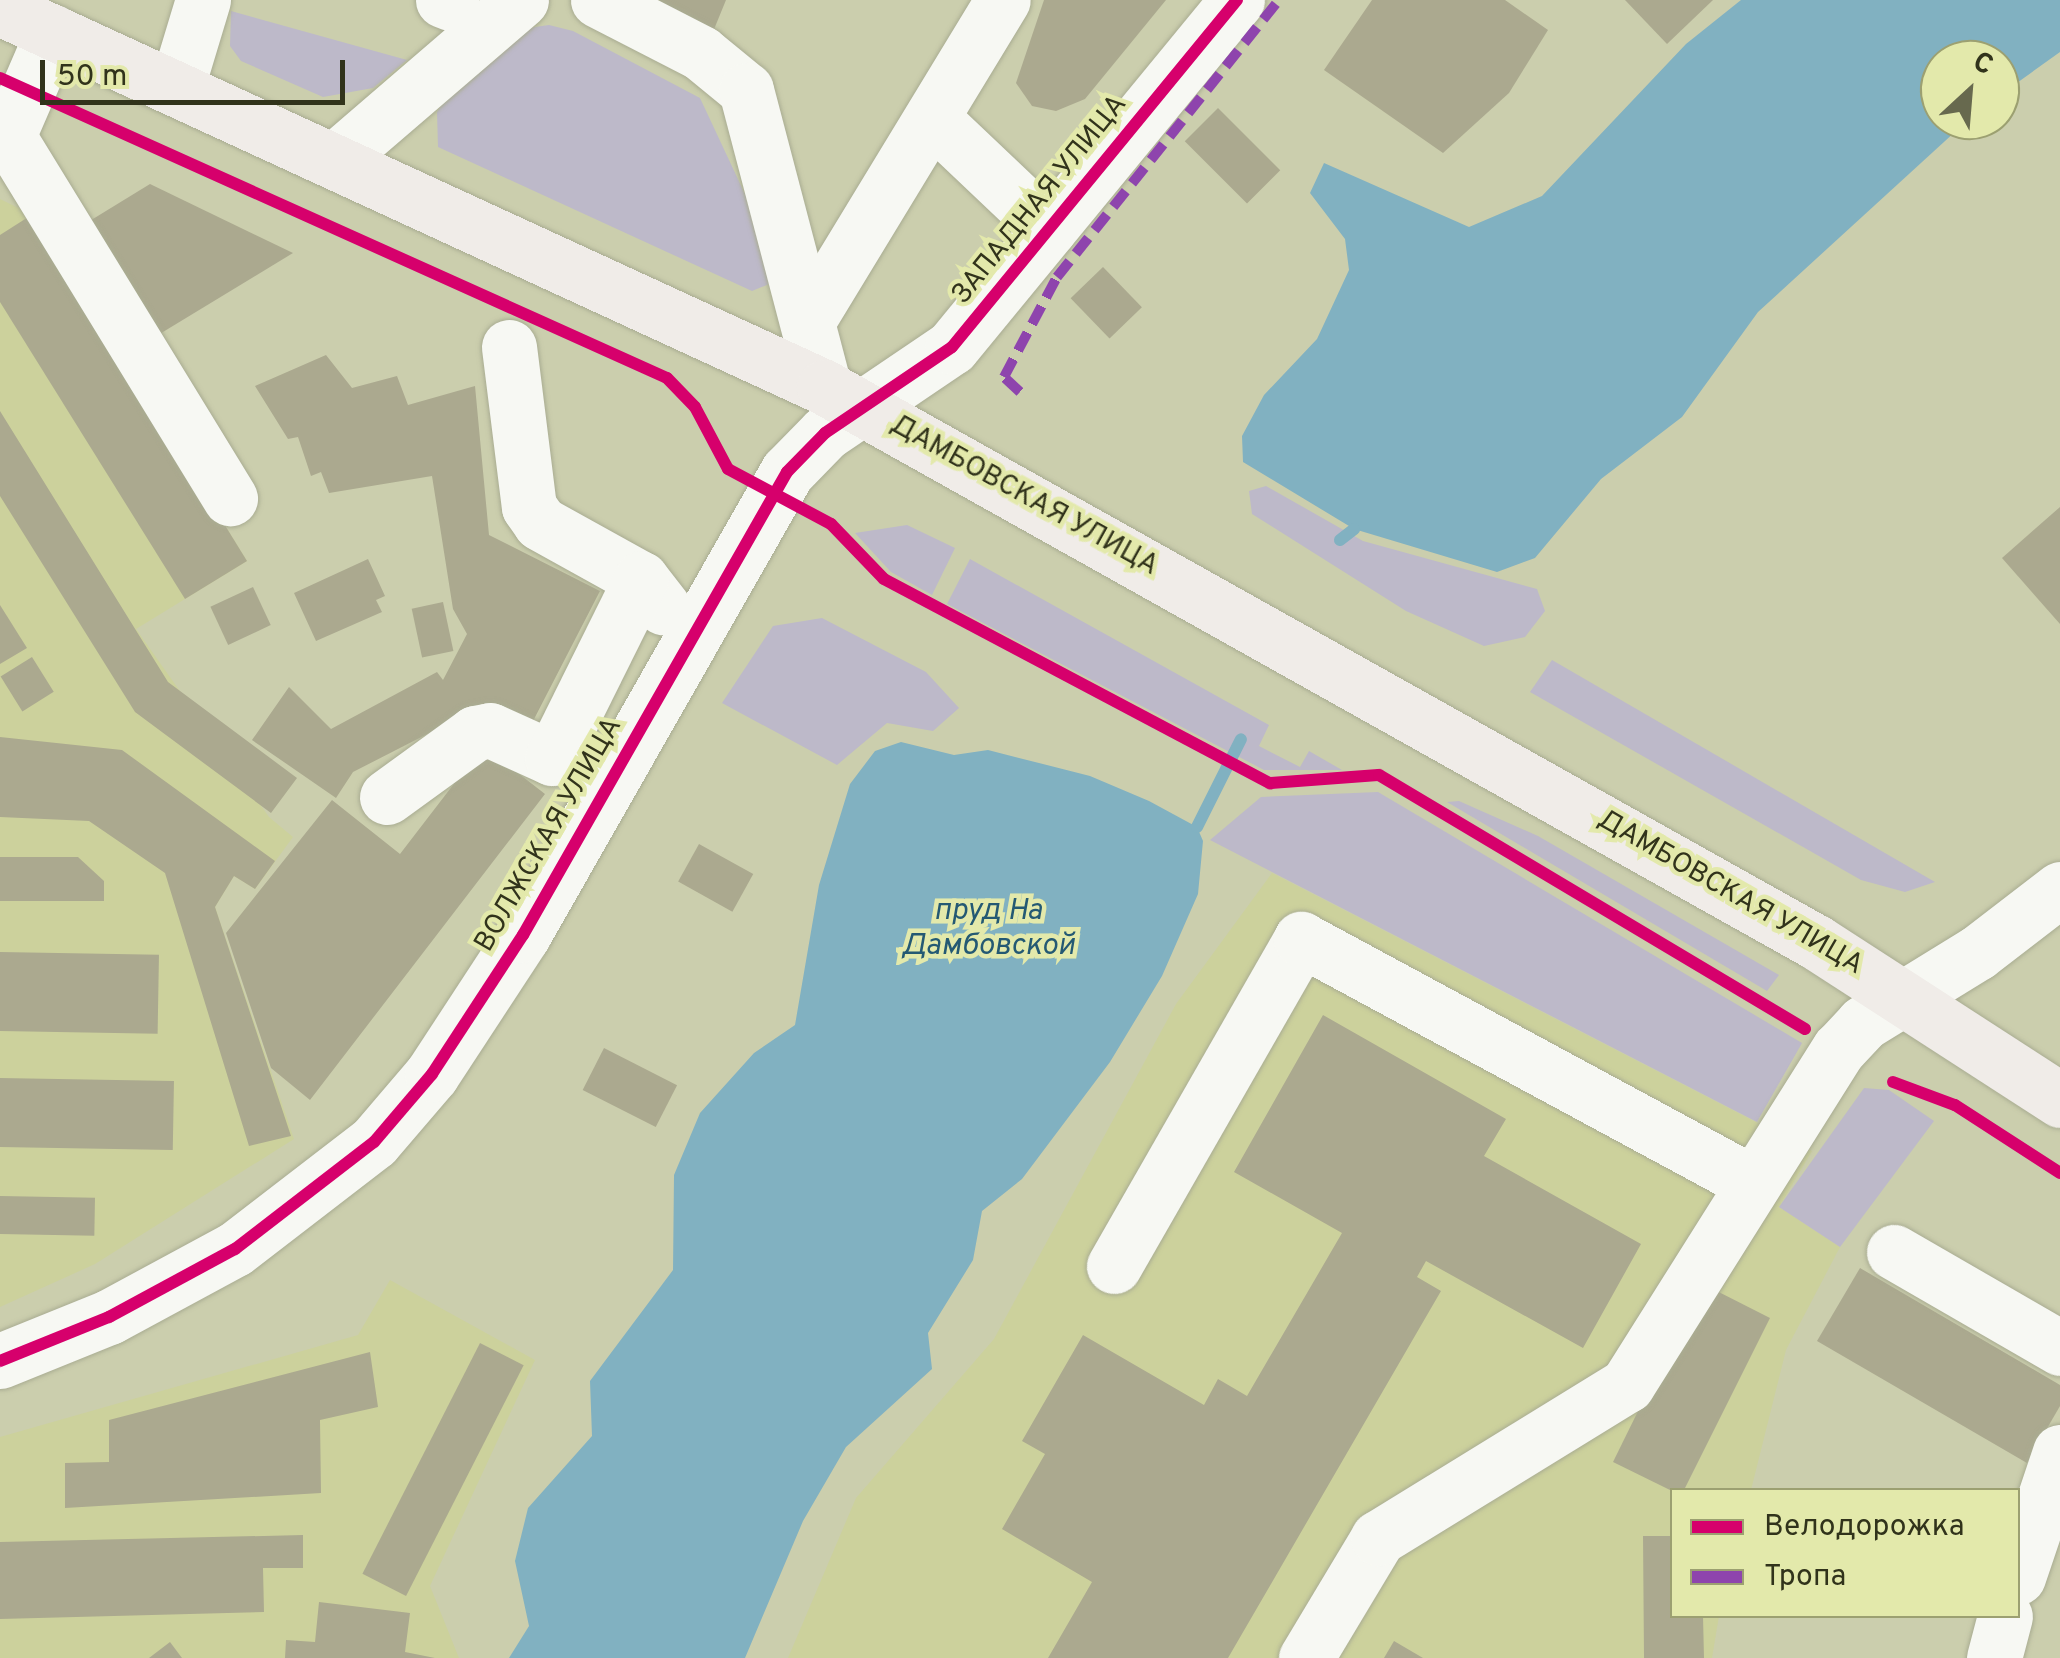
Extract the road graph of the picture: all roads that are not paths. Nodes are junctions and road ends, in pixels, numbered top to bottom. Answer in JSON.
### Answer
{"nodes":[{"id":1,"x":203,"y":0,"type":"edge"},
{"id":2,"x":522,"y":0,"type":"edge"},
{"id":3,"x":598,"y":0,"type":"edge"},
{"id":4,"x":1003,"y":0,"type":"edge"},
{"id":5,"x":1237,"y":0,"type":"edge"},
{"id":6,"x":0,"y":8,"type":"edge"},
{"id":7,"x":53,"y":32,"type":"junction"},
{"id":8,"x":177,"y":86,"type":"junction"},
{"id":9,"x":936,"y":121,"type":"junction"},
{"id":10,"x":336,"y":159,"type":"junction"},
{"id":11,"x":1049,"y":229,"type":"junction"},
{"id":12,"x":810,"y":317,"type":"junction"},
{"id":13,"x":509,"y":347,"type":"dead end"},
{"id":14,"x":842,"y":397,"type":"junction"},
{"id":15,"x":230,"y":498,"type":"dead end"},
{"id":16,"x":641,"y":579,"type":"junction"},
{"id":17,"x":686,"y":644,"type":"junction"},
{"id":18,"x":388,"y":796,"type":"dead end"},
{"id":19,"x":2060,"y":889,"type":"edge"},
{"id":20,"x":1908,"y":995,"type":"junction"},
{"id":21,"x":2060,"y":1100,"type":"edge"},
{"id":22,"x":1753,"y":1183,"type":"junction"},
{"id":23,"x":1894,"y":1252,"type":"dead end"},
{"id":24,"x":1114,"y":1266,"type":"dead end"},
{"id":25,"x":2060,"y":1348,"type":"edge"},
{"id":26,"x":0,"y":1361,"type":"edge"},
{"id":27,"x":2060,"y":1452,"type":"edge"},
{"id":28,"x":2020,"y":1571,"type":"edge"},
{"id":29,"x":2004,"y":1618,"type":"edge"},
{"id":30,"x":1306,"y":1658,"type":"edge"},
{"id":31,"x":1994,"y":1658,"type":"edge"}],
"edges":[{"from":1,"to":8,"type":"street"},
{"from":2,"to":10,"type":"street"},
{"from":3,"to":12,"type":"street"},
{"from":4,"to":9,"type":"street"},
{"from":5,"to":11,"type":"street","name":"ЗАПАДНАЯ УЛИЦА"},
{"from":6,"to":7,"type":"main road","name":"ДАМБОВСКАЯ УЛИЦА"},
{"from":7,"to":8,"type":"main road","name":"ДАМБОВСКАЯ УЛИЦА"},
{"from":7,"to":15,"type":"street"},
{"from":8,"to":10,"type":"main road","name":"ДАМБОВСКАЯ УЛИЦА"},
{"from":9,"to":11,"type":"street"},
{"from":9,"to":12,"type":"street"},
{"from":10,"to":14,"type":"main road","name":"ДАМБОВСКАЯ УЛИЦА"},
{"from":11,"to":14,"type":"street","name":"ЗАПАДНАЯ УЛИЦА"},
{"from":12,"to":14,"type":"street"},
{"from":13,"to":16,"type":"street"},
{"from":14,"to":17,"type":"street","name":"ВОЛЖСКАЯ УЛИЦА"},
{"from":14,"to":20,"type":"main road","name":"ДАМБОВСКАЯ УЛИЦА"},
{"from":16,"to":17,"type":"street"},
{"from":16,"to":18,"type":"street"},
{"from":17,"to":26,"type":"street","name":"ВОЛЖСКАЯ УЛИЦА"},
{"from":19,"to":20,"type":"street"},
{"from":20,"to":21,"type":"main road","name":"ДАМБОВСКАЯ УЛИЦА"},
{"from":20,"to":22,"type":"street"},
{"from":22,"to":24,"type":"street"},
{"from":22,"to":30,"type":"street"},
{"from":23,"to":25,"type":"street"},
{"from":27,"to":28,"type":"street"},
{"from":29,"to":31,"type":"street"}]}
